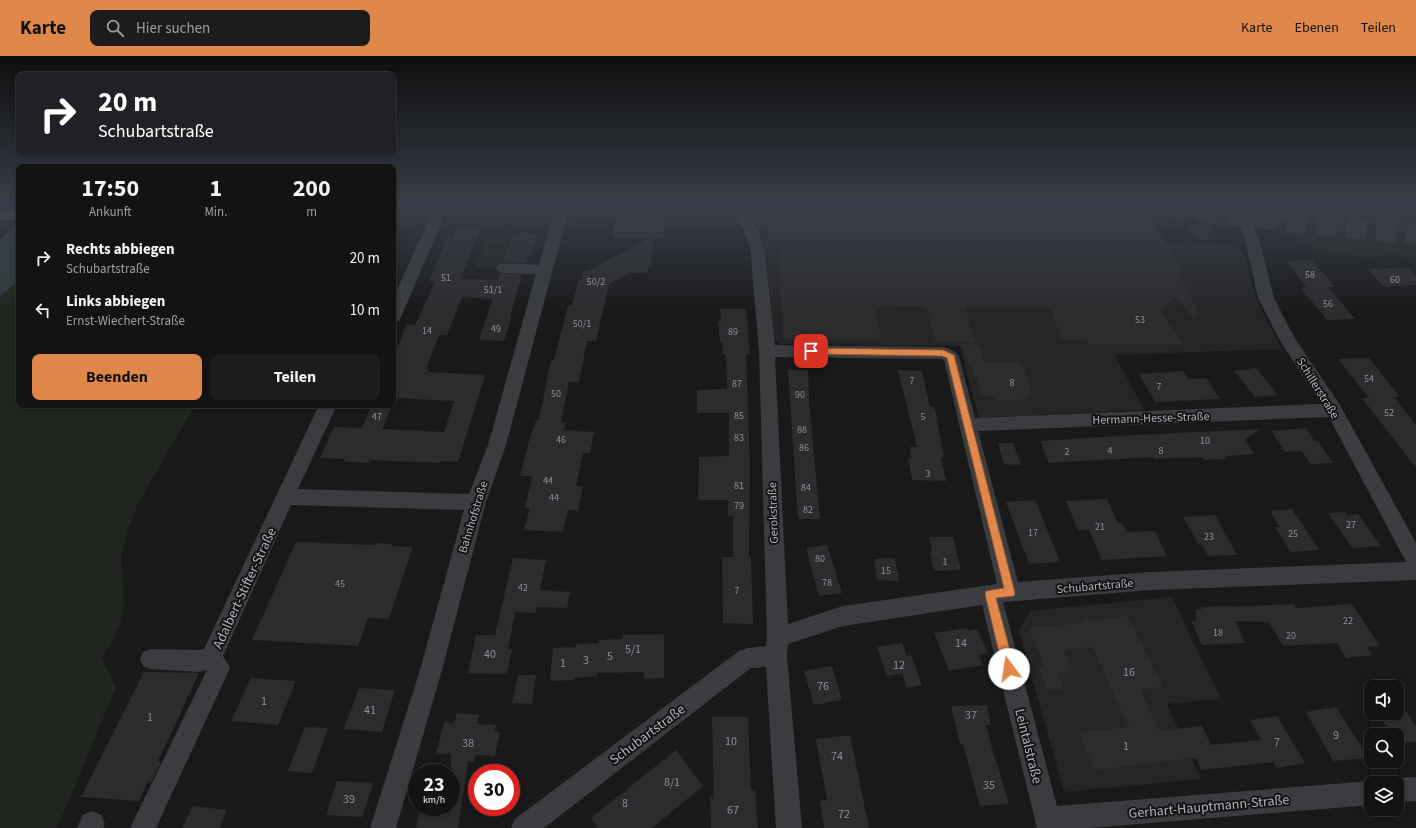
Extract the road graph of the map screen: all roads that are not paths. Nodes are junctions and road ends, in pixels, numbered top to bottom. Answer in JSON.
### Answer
{"nodes":[{"id":1,"x":426,"y":241,"type":"edge"},
{"id":2,"x":552,"y":241,"type":"edge"},
{"id":3,"x":755,"y":241,"type":"edge"},
{"id":4,"x":1252,"y":241,"type":"edge"},
{"id":5,"x":503,"y":268,"type":"dead end"},
{"id":6,"x":544,"y":270,"type":"junction"},
{"id":7,"x":396,"y":310,"type":"edge"},
{"id":8,"x":767,"y":351,"type":"junction"},
{"id":9,"x":327,"y":408,"type":"edge"},
{"id":10,"x":1334,"y":410,"type":"junction"},
{"id":11,"x":969,"y":425,"type":"junction"},
{"id":12,"x":287,"y":497,"type":"junction"},
{"id":13,"x":476,"y":502,"type":"junction"},
{"id":14,"x":1416,"y":562,"type":"edge"},
{"id":15,"x":1416,"y":571,"type":"edge"},
{"id":16,"x":1000,"y":593,"type":"junction"},
{"id":17,"x":777,"y":647,"type":"junction"},
{"id":18,"x":211,"y":658,"type":"junction"},
{"id":19,"x":151,"y":659,"type":"dead end"},
{"id":20,"x":1416,"y":789,"type":"edge"},
{"id":21,"x":1404,"y":790,"type":"edge"},
{"id":22,"x":1364,"y":793,"type":"edge"},
{"id":23,"x":1049,"y":823,"type":"edge"},
{"id":24,"x":143,"y":828,"type":"edge"},
{"id":25,"x":383,"y":828,"type":"edge"},
{"id":26,"x":524,"y":828,"type":"edge"},
{"id":27,"x":789,"y":828,"type":"edge"}],
"edges":[{"from":1,"to":7,"type":"street"},
{"from":2,"to":6,"type":"street","name":"Bahnhofstraße"},
{"from":3,"to":8,"type":"street","name":"Gerokstraße"},
{"from":4,"to":10,"type":"street","name":"Schillerstraße"},
{"from":5,"to":6,"type":"street"},
{"from":6,"to":13,"type":"street","name":"Bahnhofstraße"},
{"from":8,"to":11,"type":"street","name":"Leintalstraße"},
{"from":8,"to":17,"type":"street","name":"Gerokstraße"},
{"from":9,"to":12,"type":"street","name":"Adalbert-Stifter-Straße"},
{"from":10,"to":11,"type":"street","name":"Hermann-Hesse-Straße"},
{"from":10,"to":14,"type":"street","name":"Schillerstraße"},
{"from":11,"to":16,"type":"street","name":"Leintalstraße"},
{"from":12,"to":13,"type":"street"},
{"from":12,"to":18,"type":"street","name":"Adalbert-Stifter-Straße"},
{"from":13,"to":25,"type":"street","name":"Bahnhofstraße"},
{"from":15,"to":16,"type":"street","name":"Schubartstraße"},
{"from":16,"to":17,"type":"street","name":"Schubartstraße"},
{"from":16,"to":23,"type":"street","name":"Leintalstraße"},
{"from":17,"to":26,"type":"street","name":"Schubartstraße"},
{"from":17,"to":27,"type":"street","name":"Gerokstraße"},
{"from":18,"to":19,"type":"street"},
{"from":18,"to":24,"type":"street","name":"Adalbert-Stifter-Straße"},
{"from":20,"to":21,"type":"street"},
{"from":22,"to":23,"type":"street","name":"Gerhart-Hauptmann-Straße"}]}
